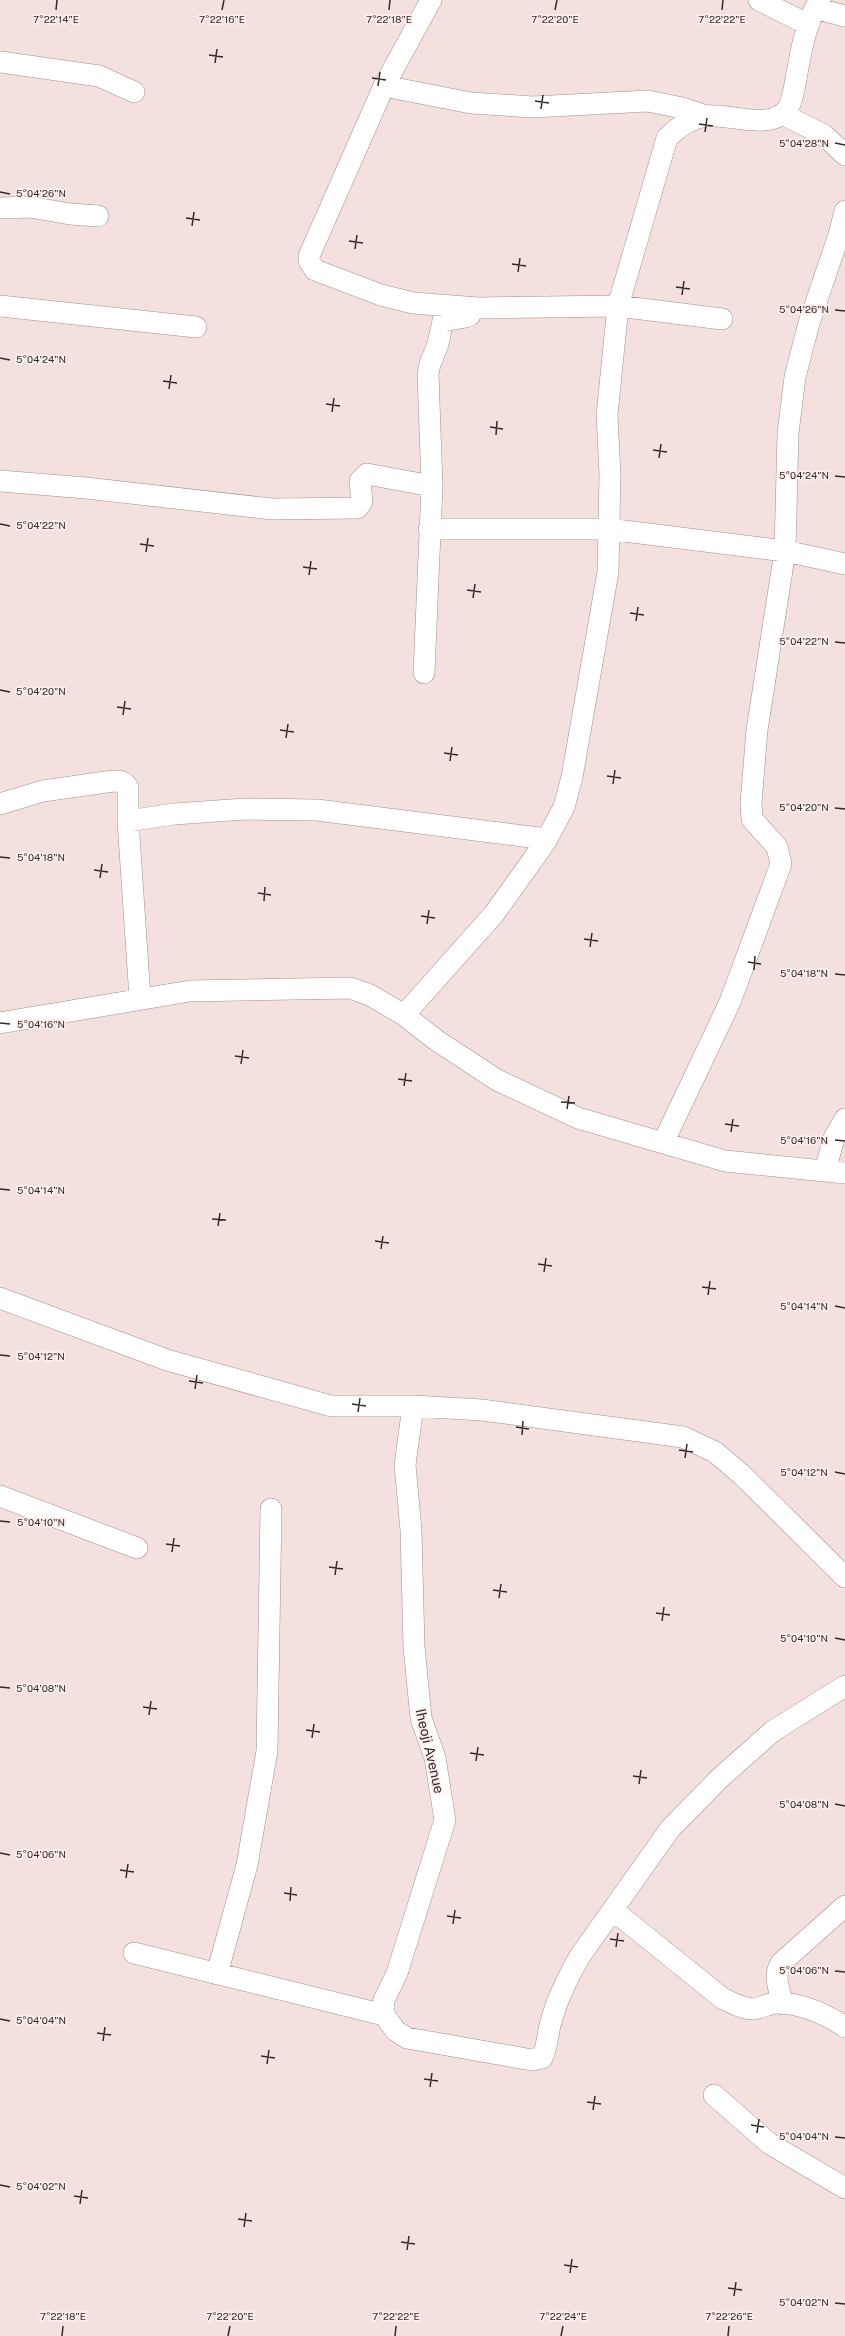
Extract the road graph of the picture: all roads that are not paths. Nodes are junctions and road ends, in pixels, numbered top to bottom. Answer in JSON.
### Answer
{"nodes":[{"id":1,"x":431,"y":0,"type":"edge"},
{"id":2,"x":759,"y":0,"type":"edge"},
{"id":3,"x":814,"y":11,"type":"edge"},
{"id":4,"x":845,"y":16,"type":"edge"},
{"id":5,"x":0,"y":62,"type":"edge"},
{"id":6,"x":384,"y":86,"type":"junction"},
{"id":7,"x":134,"y":92,"type":"dead end"},
{"id":8,"x":782,"y":114,"type":"junction"},
{"id":9,"x":706,"y":116,"type":"junction"},
{"id":10,"x":845,"y":155,"type":"edge"},
{"id":11,"x":0,"y":208,"type":"edge"},
{"id":12,"x":845,"y":211,"type":"edge"},
{"id":13,"x":98,"y":216,"type":"dead end"},
{"id":14,"x":0,"y":306,"type":"edge"},
{"id":15,"x":618,"y":306,"type":"junction"},
{"id":16,"x":478,"y":308,"type":"junction"},
{"id":17,"x":722,"y":319,"type":"dead end"},
{"id":18,"x":196,"y":327,"type":"dead end"},
{"id":19,"x":0,"y":481,"type":"edge"},
{"id":20,"x":432,"y":486,"type":"junction"},
{"id":21,"x":429,"y":529,"type":"junction"},
{"id":22,"x":608,"y":529,"type":"junction"},
{"id":23,"x":785,"y":551,"type":"junction"},
{"id":24,"x":845,"y":564,"type":"edge"},
{"id":25,"x":424,"y":673,"type":"dead end"},
{"id":26,"x":0,"y":804,"type":"edge"},
{"id":27,"x":128,"y":821,"type":"junction"},
{"id":28,"x":547,"y":840,"type":"junction"},
{"id":29,"x":140,"y":998,"type":"junction"},
{"id":30,"x":404,"y":1015,"type":"junction"},
{"id":31,"x":0,"y":1023,"type":"edge"},
{"id":32,"x":845,"y":1119,"type":"edge"},
{"id":33,"x":663,"y":1143,"type":"junction"},
{"id":34,"x":835,"y":1172,"type":"edge"},
{"id":35,"x":0,"y":1298,"type":"edge"},
{"id":36,"x":413,"y":1406,"type":"junction"},
{"id":37,"x":0,"y":1496,"type":"edge"},
{"id":38,"x":271,"y":1509,"type":"dead end"},
{"id":39,"x":137,"y":1548,"type":"dead end"},
{"id":40,"x":845,"y":1577,"type":"edge"},
{"id":41,"x":845,"y":1686,"type":"edge"},
{"id":42,"x":845,"y":1906,"type":"edge"},
{"id":43,"x":614,"y":1911,"type":"junction"},
{"id":44,"x":134,"y":1953,"type":"dead end"},
{"id":45,"x":217,"y":1974,"type":"junction"},
{"id":46,"x":783,"y":2004,"type":"junction"},
{"id":47,"x":384,"y":2015,"type":"junction"},
{"id":48,"x":845,"y":2027,"type":"edge"},
{"id":49,"x":714,"y":2095,"type":"dead end"},
{"id":50,"x":845,"y":2188,"type":"edge"}],
"edges":[{"from":1,"to":6,"type":"street"},
{"from":2,"to":3,"type":"street"},
{"from":3,"to":4,"type":"street"},
{"from":3,"to":8,"type":"street"},
{"from":5,"to":7,"type":"street"},
{"from":6,"to":9,"type":"street"},
{"from":6,"to":16,"type":"street"},
{"from":8,"to":9,"type":"street"},
{"from":8,"to":10,"type":"street"},
{"from":9,"to":15,"type":"street"},
{"from":11,"to":13,"type":"street"},
{"from":12,"to":23,"type":"street"},
{"from":14,"to":18,"type":"street"},
{"from":15,"to":16,"type":"street"},
{"from":15,"to":17,"type":"street"},
{"from":15,"to":22,"type":"street"},
{"from":16,"to":20,"type":"street"},
{"from":19,"to":20,"type":"street"},
{"from":20,"to":21,"type":"street"},
{"from":21,"to":22,"type":"street"},
{"from":21,"to":25,"type":"street"},
{"from":22,"to":23,"type":"street"},
{"from":22,"to":28,"type":"street"},
{"from":23,"to":24,"type":"street"},
{"from":23,"to":33,"type":"street"},
{"from":26,"to":27,"type":"street"},
{"from":27,"to":28,"type":"street"},
{"from":27,"to":29,"type":"street"},
{"from":28,"to":30,"type":"street"},
{"from":29,"to":30,"type":"street"},
{"from":29,"to":31,"type":"street"},
{"from":30,"to":33,"type":"street"},
{"from":32,"to":34,"type":"street"},
{"from":33,"to":34,"type":"street"},
{"from":35,"to":36,"type":"street"},
{"from":36,"to":40,"type":"street"},
{"from":36,"to":47,"type":"street","name":"Iheoji Avenue"},
{"from":37,"to":39,"type":"street"},
{"from":38,"to":45,"type":"street"},
{"from":41,"to":43,"type":"street"},
{"from":42,"to":46,"type":"street"},
{"from":43,"to":46,"type":"street"},
{"from":43,"to":47,"type":"street"},
{"from":44,"to":45,"type":"street"},
{"from":45,"to":47,"type":"street"},
{"from":46,"to":48,"type":"street"},
{"from":49,"to":50,"type":"street"}]}
